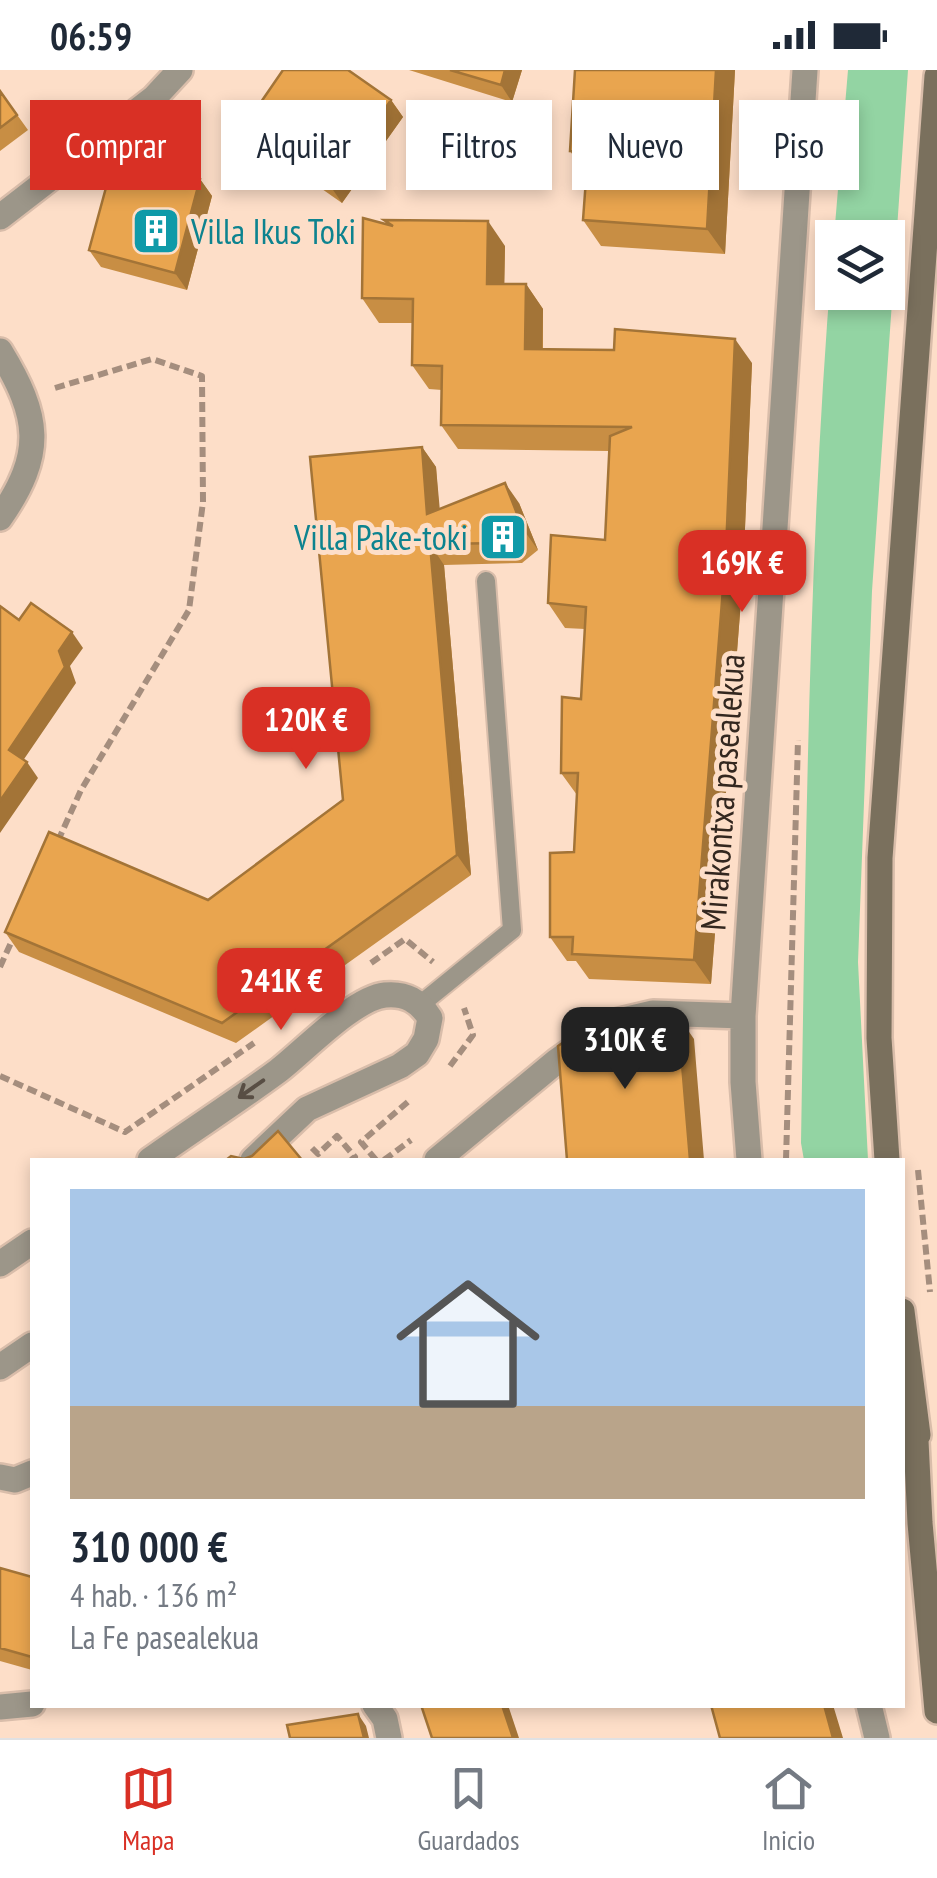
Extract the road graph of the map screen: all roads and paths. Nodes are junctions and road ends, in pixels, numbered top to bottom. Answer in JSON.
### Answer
{"nodes":[{"id":1,"x":180,"y":70,"type":"edge"},
{"id":2,"x":805,"y":70,"type":"edge"},
{"id":3,"x":937,"y":76,"type":"edge"},
{"id":4,"x":0,"y":217,"type":"edge"},
{"id":5,"x":0,"y":351,"type":"edge"},
{"id":6,"x":44,"y":392,"type":"dead end"},
{"id":7,"x":0,"y":518,"type":"edge"},
{"id":8,"x":486,"y":581,"type":"dead end"},
{"id":9,"x":49,"y":860,"type":"edge"},
{"id":10,"x":16,"y":932,"type":"edge"},
{"id":11,"x":0,"y":967,"type":"edge"},
{"id":12,"x":421,"y":1004,"type":"junction"},
{"id":13,"x":743,"y":1016,"type":"junction"},
{"id":14,"x":455,"y":1062,"type":"dead end"},
{"id":15,"x":440,"y":1075,"type":"dead end"},
{"id":16,"x":425,"y":1088,"type":"dead end"},
{"id":17,"x":292,"y":1124,"type":"junction"},
{"id":18,"x":153,"y":1158,"type":"edge"},
{"id":19,"x":255,"y":1158,"type":"edge"},
{"id":20,"x":353,"y":1158,"type":"edge"},
{"id":21,"x":374,"y":1158,"type":"edge"},
{"id":22,"x":439,"y":1158,"type":"edge"},
{"id":23,"x":749,"y":1158,"type":"edge"},
{"id":24,"x":887,"y":1158,"type":"edge"},
{"id":25,"x":918,"y":1166,"type":"dead end"},
{"id":26,"x":30,"y":1243,"type":"edge"},
{"id":27,"x":0,"y":1264,"type":"edge"},
{"id":28,"x":932,"y":1308,"type":"dead end"},
{"id":29,"x":905,"y":1336,"type":"edge"},
{"id":30,"x":30,"y":1346,"type":"edge"},
{"id":31,"x":0,"y":1367,"type":"edge"},
{"id":32,"x":915,"y":1420,"type":"junction"},
{"id":33,"x":30,"y":1475,"type":"edge"},
{"id":34,"x":0,"y":1477,"type":"edge"},
{"id":35,"x":937,"y":1546,"type":"edge"},
{"id":36,"x":30,"y":1704,"type":"edge"},
{"id":37,"x":0,"y":1707,"type":"edge"},
{"id":38,"x":377,"y":1708,"type":"edge"},
{"id":39,"x":870,"y":1708,"type":"edge"},
{"id":40,"x":937,"y":1711,"type":"edge"},
{"id":41,"x":390,"y":1738,"type":"edge"},
{"id":42,"x":878,"y":1738,"type":"edge"}],
"edges":[{"from":1,"to":4,"type":"street"},
{"from":2,"to":13,"type":"street","name":"Mirakontxa pasealekua"},
{"from":3,"to":24,"type":"main road"},
{"from":5,"to":7,"type":"street"},
{"from":6,"to":9,"type":"path"},
{"from":8,"to":12,"type":"lane"},
{"from":10,"to":11,"type":"path"},
{"from":12,"to":17,"type":"street"},
{"from":12,"to":18,"type":"street","one_way":true},
{"from":13,"to":22,"type":"street"},
{"from":13,"to":23,"type":"street","name":"Mirakontxa pasealekua"},
{"from":14,"to":15,"type":"path"},
{"from":16,"to":21,"type":"path"},
{"from":17,"to":19,"type":"street"},
{"from":17,"to":20,"type":"path"},
{"from":25,"to":28,"type":"path"},
{"from":26,"to":27,"type":"street"},
{"from":29,"to":32,"type":"main road"},
{"from":30,"to":31,"type":"street"},
{"from":32,"to":35,"type":"main road"},
{"from":32,"to":40,"type":"main road"},
{"from":33,"to":34,"type":"street"},
{"from":36,"to":37,"type":"street"},
{"from":38,"to":41,"type":"street"},
{"from":39,"to":42,"type":"street"}]}
